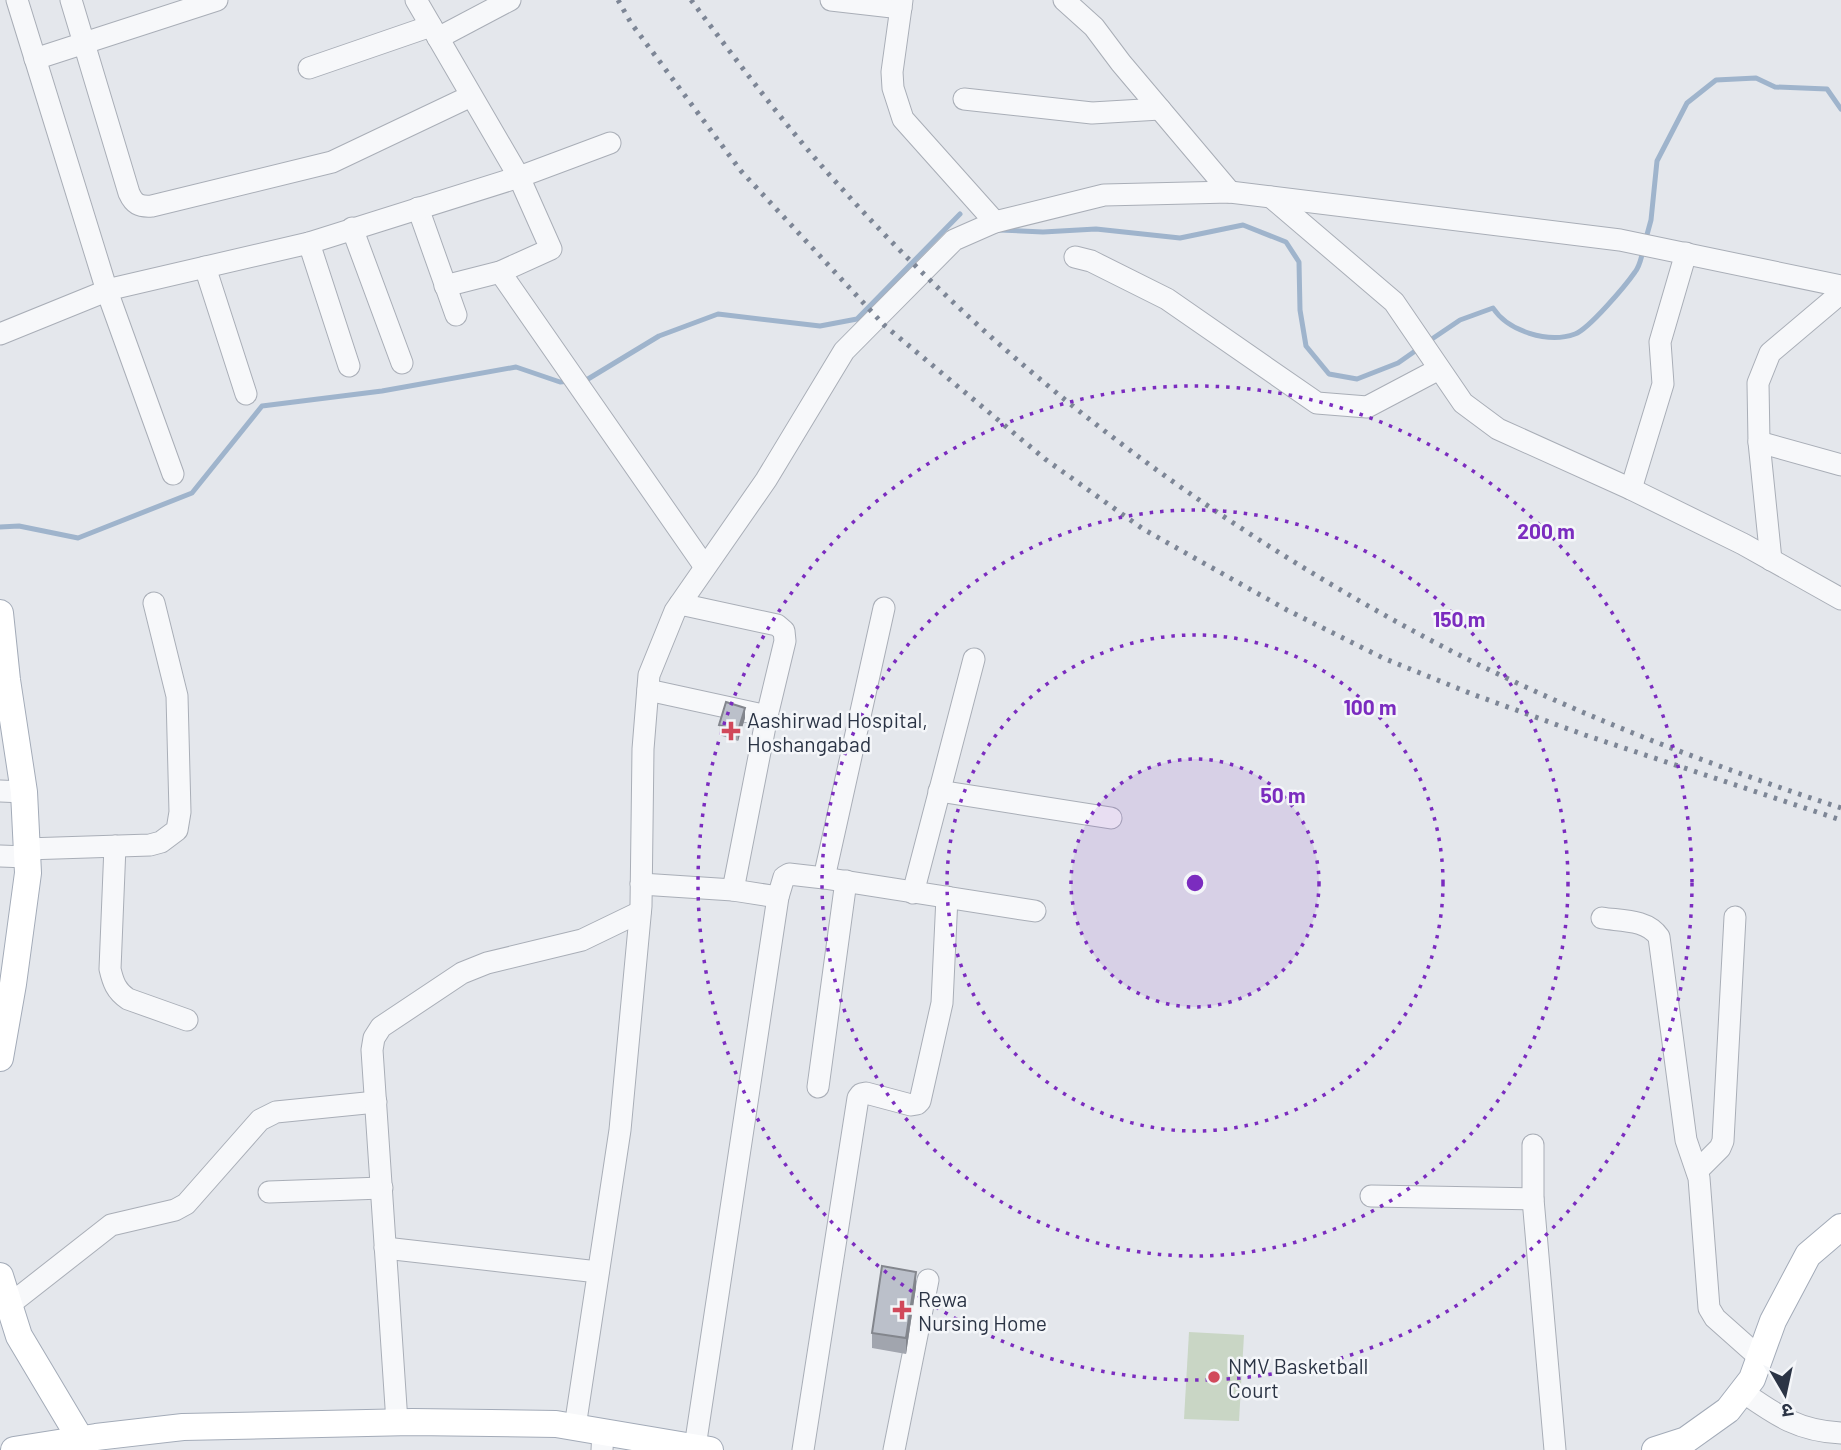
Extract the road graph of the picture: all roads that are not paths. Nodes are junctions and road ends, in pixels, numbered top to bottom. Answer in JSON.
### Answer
{"nodes":[{"id":1,"x":17,"y":0,"type":"edge"},
{"id":2,"x":71,"y":0,"type":"edge"},
{"id":3,"x":217,"y":0,"type":"edge"},
{"id":4,"x":416,"y":0,"type":"edge"},
{"id":5,"x":510,"y":0,"type":"edge"},
{"id":6,"x":831,"y":0,"type":"edge"},
{"id":7,"x":1064,"y":0,"type":"edge"},
{"id":8,"x":902,"y":4,"type":"edge"},
{"id":9,"x":155,"y":9,"type":"edge"},
{"id":10,"x":434,"y":32,"type":"junction"},
{"id":11,"x":84,"y":43,"type":"junction"},
{"id":12,"x":35,"y":59,"type":"junction"},
{"id":13,"x":309,"y":68,"type":"dead end"},
{"id":14,"x":471,"y":96,"type":"junction"},
{"id":15,"x":964,"y":99,"type":"dead end"},
{"id":16,"x":1160,"y":109,"type":"junction"},
{"id":17,"x":610,"y":143,"type":"dead end"},
{"id":18,"x":519,"y":177,"type":"junction"},
{"id":19,"x":1230,"y":192,"type":"junction"},
{"id":20,"x":1270,"y":197,"type":"junction"},
{"id":21,"x":418,"y":208,"type":"junction"},
{"id":22,"x":995,"y":222,"type":"junction"},
{"id":23,"x":352,"y":228,"type":"junction"},
{"id":24,"x":309,"y":243,"type":"junction"},
{"id":25,"x":1678,"y":251,"type":"junction"},
{"id":26,"x":1075,"y":257,"type":"dead end"},
{"id":27,"x":205,"y":267,"type":"junction"},
{"id":28,"x":500,"y":272,"type":"junction"},
{"id":29,"x":445,"y":286,"type":"junction"},
{"id":30,"x":1841,"y":286,"type":"edge"},
{"id":31,"x":107,"y":290,"type":"junction"},
{"id":32,"x":1841,"y":293,"type":"edge"},
{"id":33,"x":456,"y":316,"type":"dead end"},
{"id":34,"x":0,"y":334,"type":"edge"},
{"id":35,"x":402,"y":363,"type":"dead end"},
{"id":36,"x":1436,"y":363,"type":"junction"},
{"id":37,"x":349,"y":366,"type":"dead end"},
{"id":38,"x":246,"y":394,"type":"dead end"},
{"id":39,"x":1759,"y":442,"type":"junction"},
{"id":40,"x":1841,"y":465,"type":"edge"},
{"id":41,"x":173,"y":474,"type":"dead end"},
{"id":42,"x":1631,"y":489,"type":"junction"},
{"id":43,"x":1771,"y":560,"type":"junction"},
{"id":44,"x":705,"y":567,"type":"junction"},
{"id":45,"x":1841,"y":599,"type":"edge"},
{"id":46,"x":153,"y":603,"type":"dead end"},
{"id":47,"x":680,"y":604,"type":"junction"},
{"id":48,"x":884,"y":608,"type":"dead end"},
{"id":49,"x":0,"y":613,"type":"edge"},
{"id":50,"x":974,"y":659,"type":"dead end"},
{"id":51,"x":3,"y":681,"type":"edge"},
{"id":52,"x":648,"y":690,"type":"junction"},
{"id":53,"x":768,"y":716,"type":"junction"},
{"id":54,"x":12,"y":791,"type":"edge"},
{"id":55,"x":939,"y":791,"type":"junction"},
{"id":56,"x":1111,"y":818,"type":"dead end"},
{"id":57,"x":115,"y":846,"type":"junction"},
{"id":58,"x":26,"y":853,"type":"junction"},
{"id":59,"x":0,"y":856,"type":"edge"},
{"id":60,"x":824,"y":878,"type":"junction"},
{"id":61,"x":846,"y":881,"type":"junction"},
{"id":62,"x":641,"y":884,"type":"junction"},
{"id":63,"x":733,"y":890,"type":"junction"},
{"id":64,"x":914,"y":893,"type":"junction"},
{"id":65,"x":778,"y":897,"type":"junction"},
{"id":66,"x":947,"y":897,"type":"junction"},
{"id":67,"x":1035,"y":911,"type":"dead end"},
{"id":68,"x":640,"y":912,"type":"junction"},
{"id":69,"x":1735,"y":916,"type":"dead end"},
{"id":70,"x":1602,"y":918,"type":"dead end"},
{"id":71,"x":8,"y":963,"type":"edge"},
{"id":72,"x":187,"y":1020,"type":"dead end"},
{"id":73,"x":0,"y":1058,"type":"edge"},
{"id":74,"x":818,"y":1087,"type":"dead end"},
{"id":75,"x":376,"y":1102,"type":"junction"},
{"id":76,"x":1533,"y":1145,"type":"dead end"},
{"id":77,"x":1698,"y":1170,"type":"junction"},
{"id":78,"x":382,"y":1188,"type":"junction"},
{"id":79,"x":269,"y":1192,"type":"dead end"},
{"id":80,"x":1371,"y":1196,"type":"dead end"},
{"id":81,"x":1533,"y":1199,"type":"junction"},
{"id":82,"x":1841,"y":1227,"type":"edge"},
{"id":83,"x":385,"y":1248,"type":"junction"},
{"id":84,"x":598,"y":1272,"type":"junction"},
{"id":85,"x":0,"y":1276,"type":"edge"},
{"id":86,"x":928,"y":1280,"type":"dead end"},
{"id":87,"x":9,"y":1305,"type":"junction"},
{"id":88,"x":1760,"y":1358,"type":"junction"},
{"id":89,"x":1743,"y":1392,"type":"junction"},
{"id":90,"x":397,"y":1423,"type":"junction"},
{"id":91,"x":575,"y":1427,"type":"junction"},
{"id":92,"x":1841,"y":1433,"type":"edge"},
{"id":93,"x":603,"y":1441,"type":"edge"},
{"id":94,"x":81,"y":1445,"type":"edge"},
{"id":95,"x":703,"y":1449,"type":"edge"},
{"id":96,"x":14,"y":1450,"type":"edge"},
{"id":97,"x":803,"y":1450,"type":"edge"},
{"id":98,"x":894,"y":1450,"type":"edge"},
{"id":99,"x":1555,"y":1450,"type":"edge"},
{"id":100,"x":1655,"y":1450,"type":"edge"}],
"edges":[{"from":1,"to":12,"type":"street"},
{"from":2,"to":11,"type":"street"},
{"from":3,"to":9,"type":"street"},
{"from":4,"to":10,"type":"street"},
{"from":5,"to":10,"type":"street"},
{"from":6,"to":8,"type":"street"},
{"from":7,"to":16,"type":"street"},
{"from":8,"to":22,"type":"street"},
{"from":9,"to":11,"type":"street"},
{"from":10,"to":13,"type":"street"},
{"from":10,"to":14,"type":"street"},
{"from":11,"to":12,"type":"street"},
{"from":11,"to":14,"type":"street"},
{"from":12,"to":31,"type":"street"},
{"from":14,"to":18,"type":"street"},
{"from":15,"to":16,"type":"street"},
{"from":16,"to":19,"type":"street"},
{"from":17,"to":18,"type":"street"},
{"from":18,"to":21,"type":"street"},
{"from":18,"to":28,"type":"street"},
{"from":19,"to":20,"type":"street"},
{"from":19,"to":22,"type":"street"},
{"from":20,"to":25,"type":"street"},
{"from":20,"to":36,"type":"street"},
{"from":21,"to":23,"type":"street"},
{"from":21,"to":29,"type":"street"},
{"from":22,"to":44,"type":"street"},
{"from":23,"to":24,"type":"street"},
{"from":23,"to":35,"type":"street"},
{"from":24,"to":27,"type":"street"},
{"from":24,"to":37,"type":"street"},
{"from":25,"to":30,"type":"street"},
{"from":25,"to":42,"type":"street"},
{"from":26,"to":36,"type":"street"},
{"from":27,"to":31,"type":"street"},
{"from":27,"to":38,"type":"street"},
{"from":28,"to":29,"type":"street"},
{"from":28,"to":44,"type":"street"},
{"from":29,"to":33,"type":"street"},
{"from":31,"to":34,"type":"street"},
{"from":31,"to":41,"type":"street"},
{"from":32,"to":39,"type":"street"},
{"from":36,"to":42,"type":"street"},
{"from":39,"to":40,"type":"street"},
{"from":39,"to":43,"type":"street"},
{"from":42,"to":43,"type":"street"},
{"from":43,"to":45,"type":"street"},
{"from":44,"to":47,"type":"street"},
{"from":46,"to":57,"type":"street"},
{"from":47,"to":52,"type":"street"},
{"from":47,"to":53,"type":"street"},
{"from":48,"to":60,"type":"street"},
{"from":49,"to":51,"type":"main road"},
{"from":50,"to":55,"type":"street"},
{"from":51,"to":54,"type":"main road"},
{"from":52,"to":53,"type":"street"},
{"from":52,"to":62,"type":"street"},
{"from":53,"to":63,"type":"street"},
{"from":54,"to":58,"type":"main road"},
{"from":55,"to":56,"type":"street"},
{"from":55,"to":64,"type":"street"},
{"from":57,"to":58,"type":"street"},
{"from":57,"to":72,"type":"street"},
{"from":58,"to":59,"type":"street"},
{"from":58,"to":71,"type":"main road"},
{"from":60,"to":61,"type":"street"},
{"from":60,"to":65,"type":"street"},
{"from":61,"to":64,"type":"street"},
{"from":61,"to":74,"type":"street"},
{"from":62,"to":63,"type":"street"},
{"from":62,"to":68,"type":"street"},
{"from":63,"to":65,"type":"street"},
{"from":64,"to":66,"type":"street"},
{"from":65,"to":95,"type":"street"},
{"from":66,"to":67,"type":"street"},
{"from":66,"to":97,"type":"street"},
{"from":68,"to":75,"type":"street"},
{"from":68,"to":84,"type":"street"},
{"from":69,"to":77,"type":"street"},
{"from":70,"to":77,"type":"street"},
{"from":71,"to":73,"type":"main road"},
{"from":75,"to":78,"type":"street"},
{"from":75,"to":87,"type":"street"},
{"from":76,"to":81,"type":"street"},
{"from":77,"to":88,"type":"street"},
{"from":78,"to":79,"type":"street"},
{"from":78,"to":83,"type":"street"},
{"from":80,"to":81,"type":"street"},
{"from":81,"to":99,"type":"street"},
{"from":82,"to":88,"type":"main road"},
{"from":83,"to":84,"type":"street"},
{"from":83,"to":90,"type":"street"},
{"from":84,"to":91,"type":"street"},
{"from":85,"to":87,"type":"main road"},
{"from":86,"to":98,"type":"street"},
{"from":87,"to":94,"type":"main road"},
{"from":88,"to":89,"type":"main road"},
{"from":89,"to":92,"type":"street"},
{"from":89,"to":100,"type":"main road"},
{"from":90,"to":91,"type":"main road"},
{"from":90,"to":94,"type":"main road"},
{"from":91,"to":93,"type":"main road"},
{"from":93,"to":95,"type":"main road"},
{"from":94,"to":96,"type":"main road"}]}
